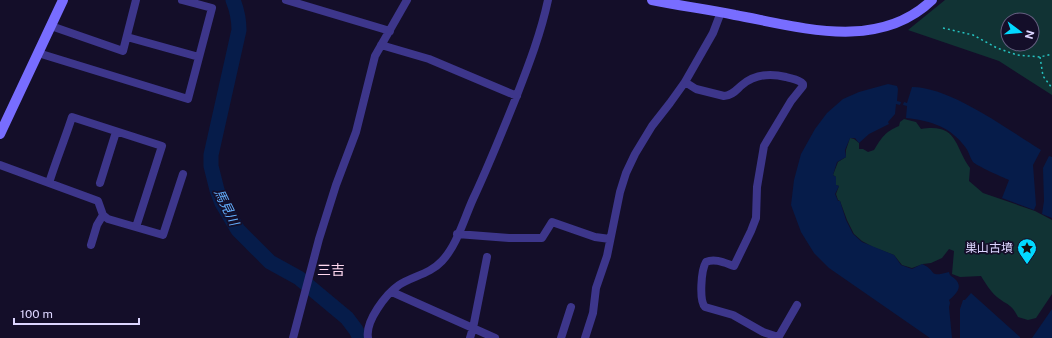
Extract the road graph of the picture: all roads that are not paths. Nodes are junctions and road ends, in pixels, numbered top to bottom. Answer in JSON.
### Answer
{"nodes":[{"id":1,"x":63,"y":0,"type":"edge"},
{"id":2,"x":136,"y":0,"type":"edge"},
{"id":3,"x":182,"y":0,"type":"edge"},
{"id":4,"x":286,"y":0,"type":"edge"},
{"id":5,"x":407,"y":0,"type":"edge"},
{"id":6,"x":548,"y":0,"type":"edge"},
{"id":7,"x":652,"y":0,"type":"edge"},
{"id":8,"x":932,"y":0,"type":"edge"},
{"id":9,"x":721,"y":12,"type":"junction"},
{"id":10,"x":51,"y":26,"type":"junction"},
{"id":11,"x":390,"y":31,"type":"junction"},
{"id":12,"x":127,"y":37,"type":"junction"},
{"id":13,"x":381,"y":45,"type":"junction"},
{"id":14,"x":38,"y":53,"type":"junction"},
{"id":15,"x":199,"y":56,"type":"junction"},
{"id":16,"x":685,"y":82,"type":"junction"},
{"id":17,"x":517,"y":96,"type":"junction"},
{"id":18,"x":116,"y":132,"type":"junction"},
{"id":19,"x":0,"y":134,"type":"edge"},
{"id":20,"x":0,"y":165,"type":"edge"},
{"id":21,"x":183,"y":174,"type":"dead end"},
{"id":22,"x":49,"y":183,"type":"junction"},
{"id":23,"x":100,"y":183,"type":"dead end"},
{"id":24,"x":103,"y":215,"type":"junction"},
{"id":25,"x":136,"y":227,"type":"junction"},
{"id":26,"x":457,"y":234,"type":"junction"},
{"id":27,"x":610,"y":239,"type":"junction"},
{"id":28,"x":91,"y":245,"type":"dead end"},
{"id":29,"x":487,"y":258,"type":"dead end"},
{"id":30,"x":392,"y":292,"type":"junction"},
{"id":31,"x":797,"y":305,"type":"dead end"},
{"id":32,"x":571,"y":307,"type":"dead end"},
{"id":33,"x":473,"y":328,"type":"junction"},
{"id":34,"x":293,"y":338,"type":"edge"},
{"id":35,"x":368,"y":338,"type":"edge"},
{"id":36,"x":470,"y":338,"type":"edge"},
{"id":37,"x":495,"y":338,"type":"edge"},
{"id":38,"x":561,"y":338,"type":"edge"},
{"id":39,"x":585,"y":338,"type":"edge"},
{"id":40,"x":778,"y":338,"type":"edge"}],
"edges":[{"from":1,"to":10,"type":"main road"},
{"from":2,"to":12,"type":"street"},
{"from":3,"to":15,"type":"street"},
{"from":4,"to":11,"type":"street"},
{"from":5,"to":11,"type":"street"},
{"from":6,"to":17,"type":"street"},
{"from":7,"to":9,"type":"main road"},
{"from":8,"to":9,"type":"main road"},
{"from":9,"to":16,"type":"street"},
{"from":10,"to":12,"type":"street"},
{"from":10,"to":14,"type":"main road"},
{"from":11,"to":13,"type":"street"},
{"from":12,"to":15,"type":"street"},
{"from":13,"to":17,"type":"street"},
{"from":13,"to":34,"type":"street"},
{"from":14,"to":15,"type":"street"},
{"from":14,"to":19,"type":"main road"},
{"from":16,"to":27,"type":"street"},
{"from":16,"to":40,"type":"street"},
{"from":17,"to":26,"type":"street"},
{"from":18,"to":22,"type":"street"},
{"from":18,"to":23,"type":"street"},
{"from":18,"to":25,"type":"street"},
{"from":20,"to":22,"type":"street"},
{"from":21,"to":25,"type":"street"},
{"from":22,"to":24,"type":"street"},
{"from":24,"to":25,"type":"street"},
{"from":24,"to":28,"type":"street"},
{"from":26,"to":27,"type":"street"},
{"from":26,"to":30,"type":"street"},
{"from":27,"to":39,"type":"street"},
{"from":29,"to":33,"type":"street"},
{"from":30,"to":33,"type":"street"},
{"from":30,"to":35,"type":"street"},
{"from":31,"to":40,"type":"street"},
{"from":32,"to":38,"type":"street"},
{"from":33,"to":36,"type":"street"},
{"from":33,"to":37,"type":"street"}]}
